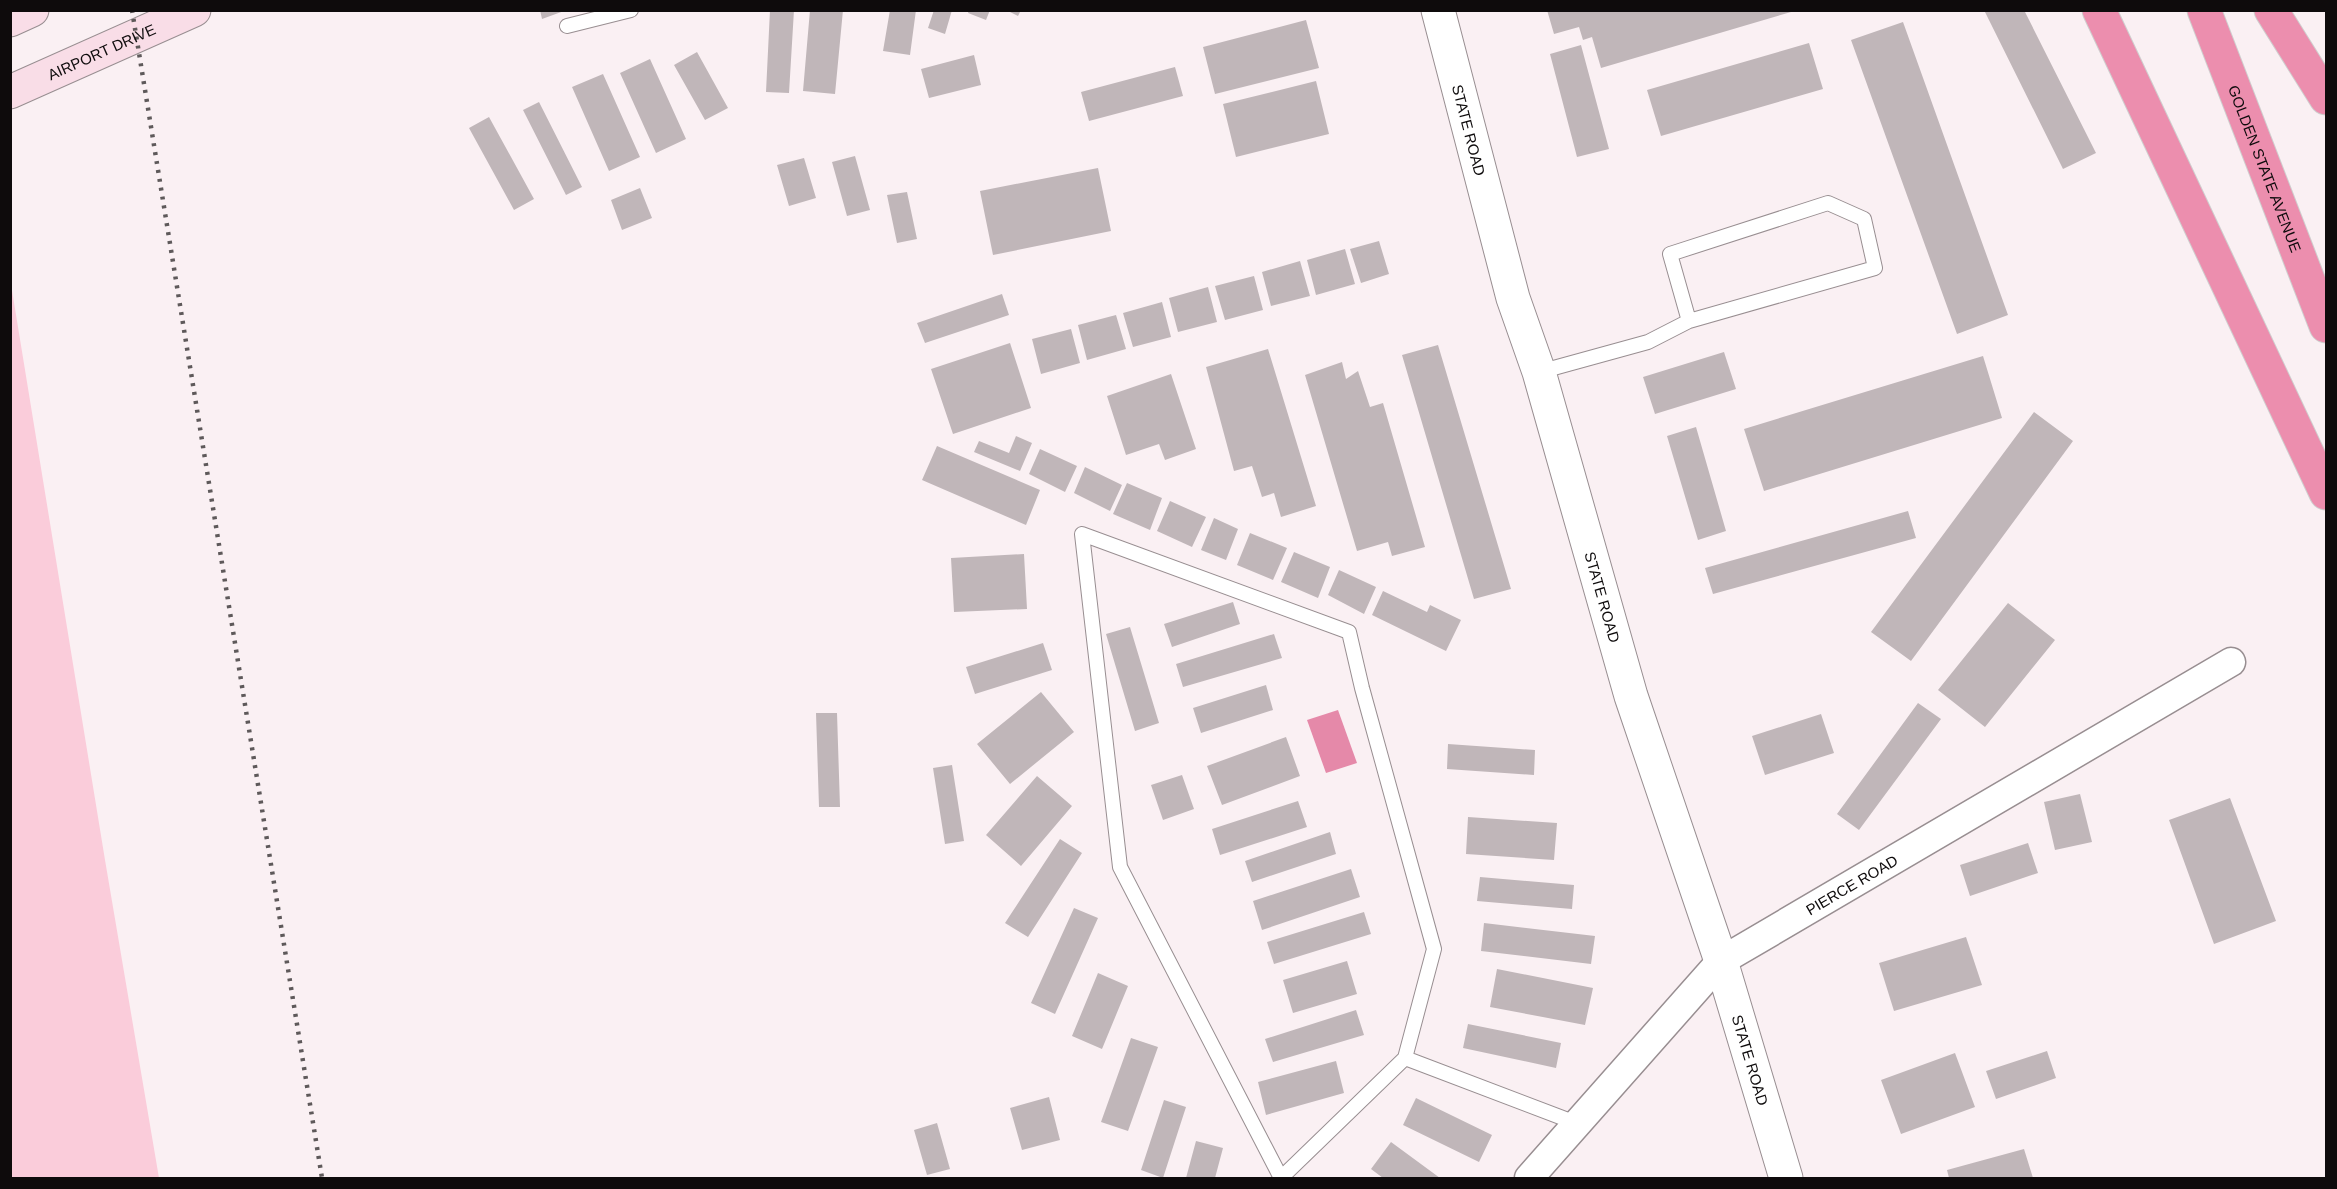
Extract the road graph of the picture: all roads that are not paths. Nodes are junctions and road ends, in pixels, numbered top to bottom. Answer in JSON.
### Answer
{"nodes":[{"id":1,"x":32,"y":10,"type":"edge"},
{"id":2,"x":194,"y":10,"type":"edge"},
{"id":3,"x":631,"y":10,"type":"edge"},
{"id":4,"x":1438,"y":10,"type":"edge"},
{"id":5,"x":2099,"y":10,"type":"edge"},
{"id":6,"x":2204,"y":10,"type":"edge"},
{"id":7,"x":2271,"y":10,"type":"edge"},
{"id":8,"x":10,"y":20,"type":"edge"},
{"id":9,"x":567,"y":26,"type":"dead end"},
{"id":10,"x":10,"y":92,"type":"edge"},
{"id":11,"x":2326,"y":98,"type":"edge"},
{"id":12,"x":1689,"y":321,"type":"junction"},
{"id":13,"x":2326,"y":326,"type":"edge"},
{"id":14,"x":1539,"y":372,"type":"junction"},
{"id":15,"x":2326,"y":493,"type":"edge"},
{"id":16,"x":2231,"y":662,"type":"dead end"},
{"id":17,"x":1721,"y":961,"type":"junction"},
{"id":18,"x":1405,"y":1058,"type":"junction"},
{"id":19,"x":1576,"y":1123,"type":"junction"},
{"id":20,"x":1281,"y":1179,"type":"edge"},
{"id":21,"x":1529,"y":1179,"type":"edge"},
{"id":22,"x":1786,"y":1179,"type":"edge"}],
"edges":[{"from":1,"to":8,"type":"main road"},
{"from":2,"to":10,"type":"main road","name":"AIRPORT DRIVE"},
{"from":3,"to":9,"type":"lane"},
{"from":4,"to":14,"type":"street","name":"STATE ROAD"},
{"from":5,"to":15,"type":"highway"},
{"from":6,"to":13,"type":"highway","name":"GOLDEN STATE AVENUE"},
{"from":7,"to":11,"type":"highway"},
{"from":12,"to":12,"type":"lane"},
{"from":12,"to":14,"type":"lane"},
{"from":14,"to":17,"type":"street","name":"STATE ROAD"},
{"from":16,"to":17,"type":"street","name":"PIERCE ROAD"},
{"from":17,"to":19,"type":"street","name":"PIERCE ROAD"},
{"from":17,"to":22,"type":"street","name":"STATE ROAD"},
{"from":18,"to":19,"type":"lane"},
{"from":18,"to":20,"type":"lane"},
{"from":18,"to":20,"type":"lane"},
{"from":19,"to":21,"type":"street","name":"PIERCE ROAD"}]}
